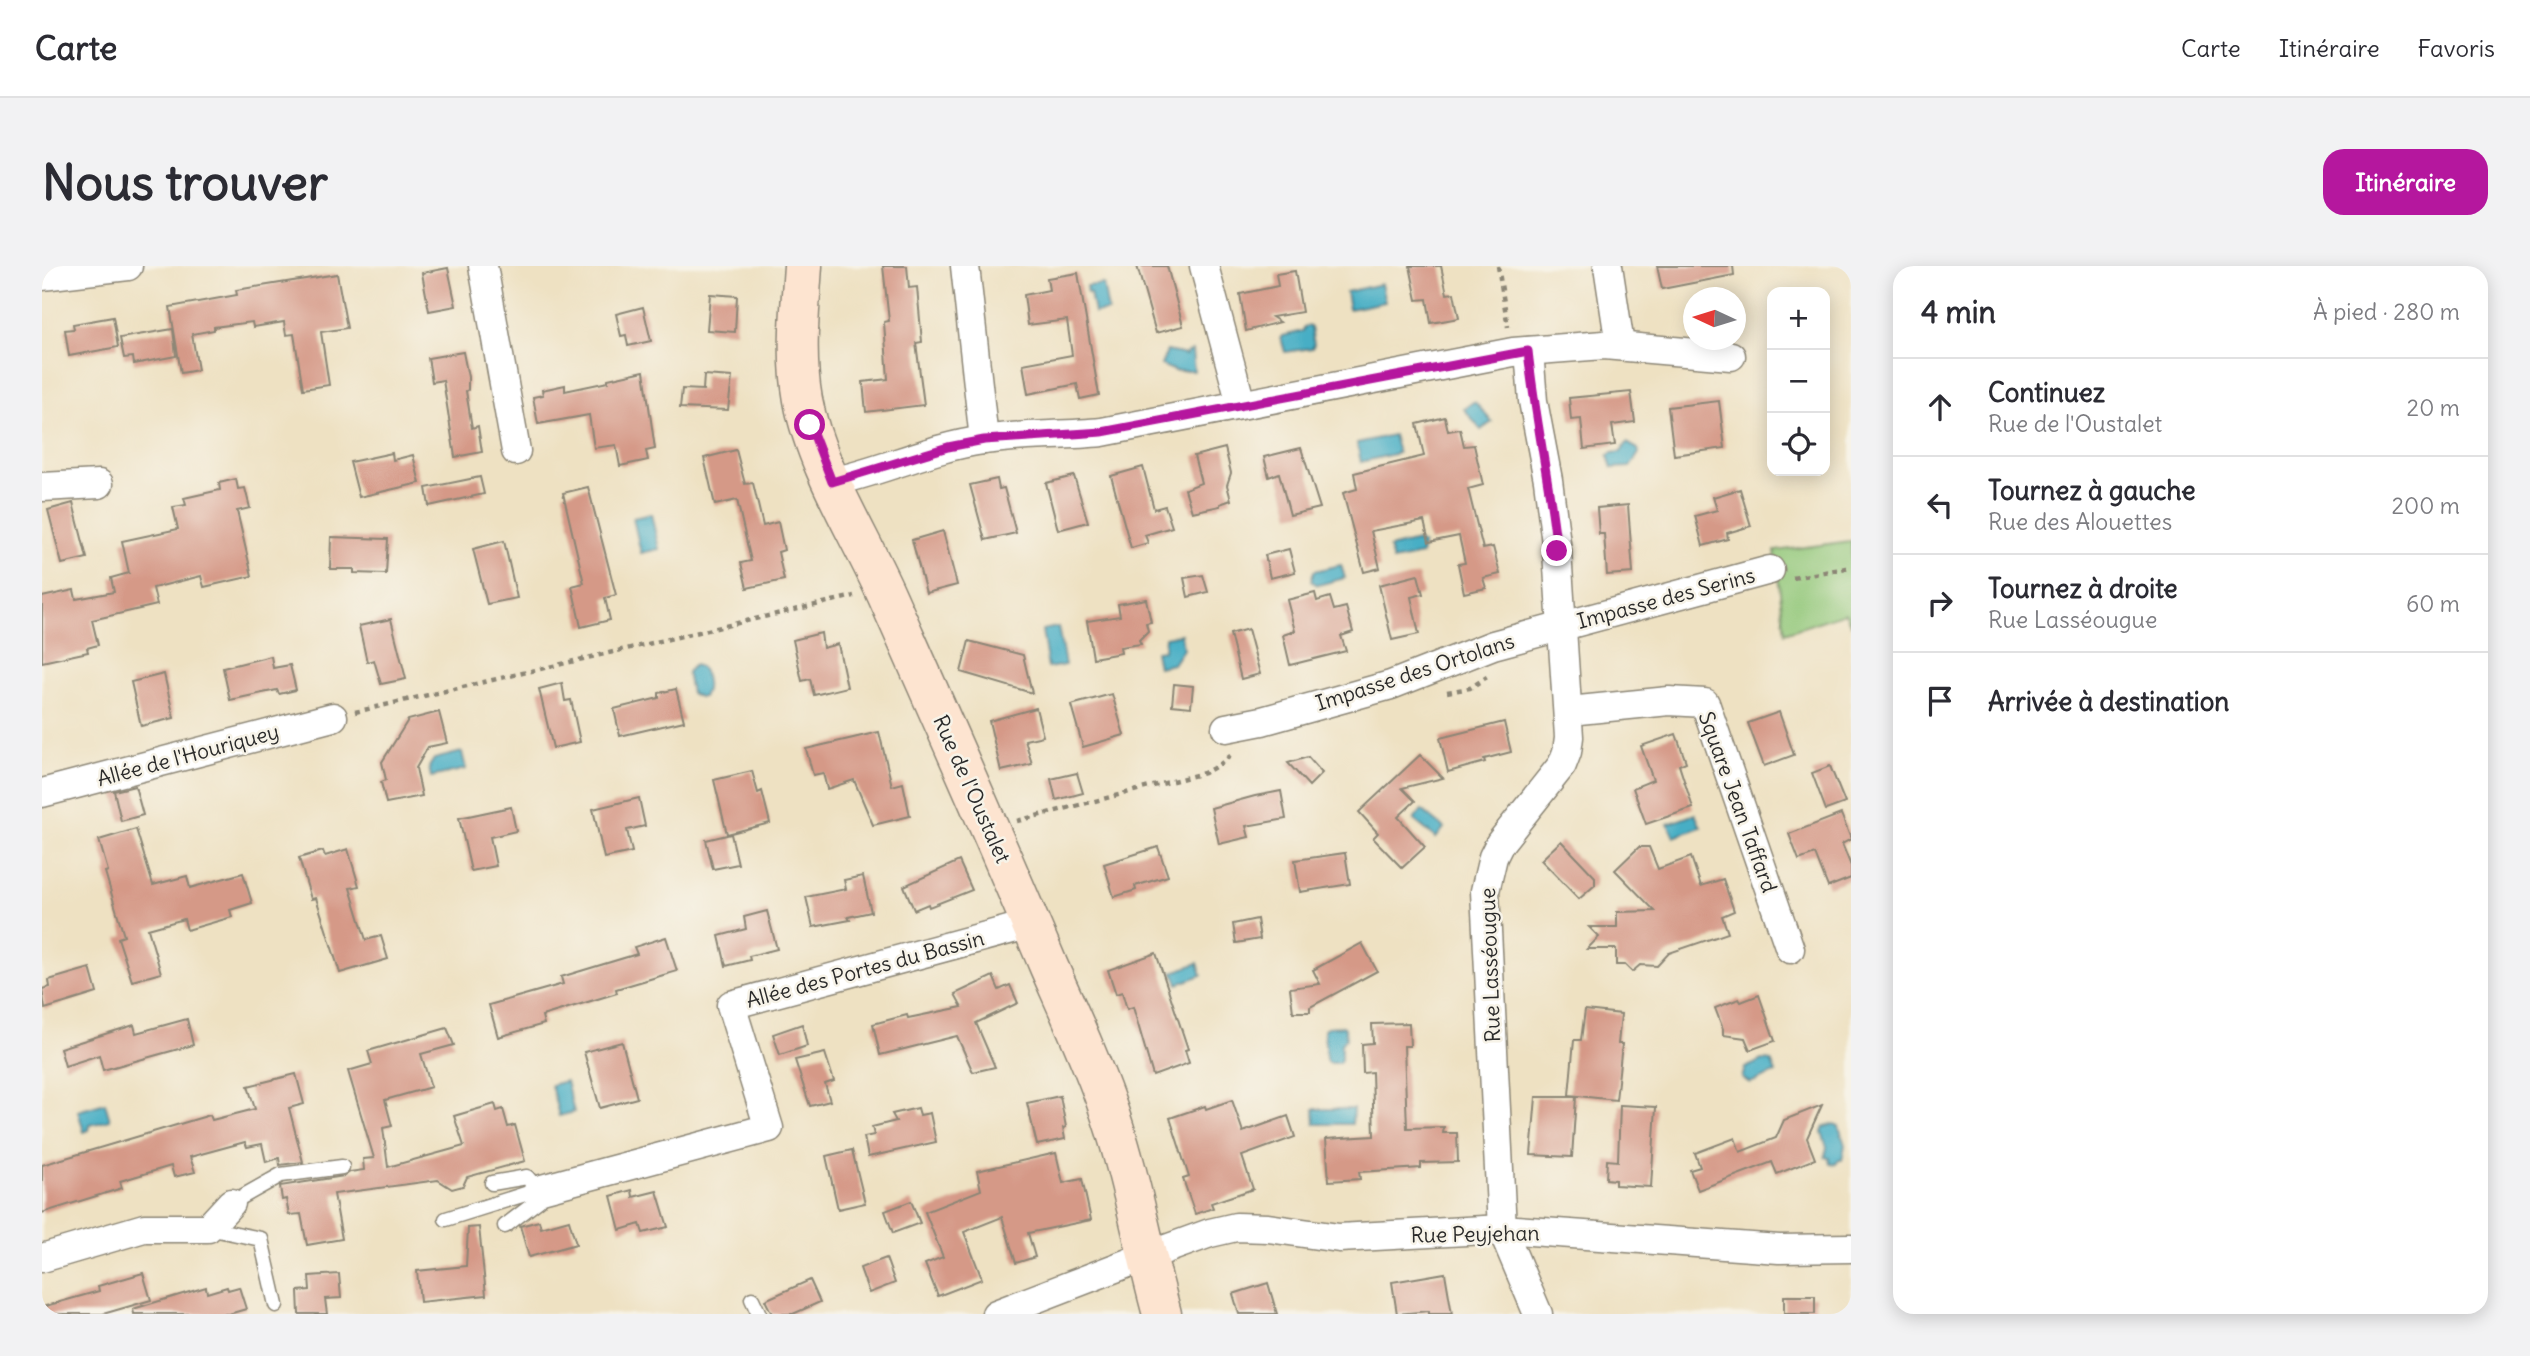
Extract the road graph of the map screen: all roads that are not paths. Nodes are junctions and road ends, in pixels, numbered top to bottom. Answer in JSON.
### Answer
{"nodes":[{"id":1,"x":128,"y":266,"type":"edge"},
{"id":2,"x":483,"y":266,"type":"edge"},
{"id":3,"x":803,"y":266,"type":"edge"},
{"id":4,"x":965,"y":266,"type":"edge"},
{"id":5,"x":1204,"y":266,"type":"edge"},
{"id":6,"x":1608,"y":266,"type":"edge"},
{"id":7,"x":42,"y":276,"type":"edge"},
{"id":8,"x":1620,"y":345,"type":"junction"},
{"id":9,"x":1520,"y":352,"type":"junction"},
{"id":10,"x":1731,"y":356,"type":"dead end"},
{"id":11,"x":1241,"y":404,"type":"junction"},
{"id":12,"x":984,"y":440,"type":"junction"},
{"id":13,"x":516,"y":452,"type":"dead end"},
{"id":14,"x":832,"y":482,"type":"junction"},
{"id":15,"x":99,"y":484,"type":"dead end"},
{"id":16,"x":42,"y":487,"type":"edge"},
{"id":17,"x":1782,"y":574,"type":"road end"},
{"id":18,"x":1562,"y":626,"type":"junction"},
{"id":19,"x":1569,"y":711,"type":"junction"},
{"id":20,"x":333,"y":717,"type":"road end"},
{"id":21,"x":1232,"y":727,"type":"road end"},
{"id":22,"x":42,"y":793,"type":"edge"},
{"id":23,"x":1031,"y":924,"type":"junction"},
{"id":24,"x":1790,"y":949,"type":"dead end"},
{"id":25,"x":342,"y":1167,"type":"dead end"},
{"id":26,"x":492,"y":1183,"type":"dead end"},
{"id":27,"x":538,"y":1191,"type":"junction"},
{"id":28,"x":231,"y":1203,"type":"joint"},
{"id":29,"x":446,"y":1219,"type":"dead end"},
{"id":30,"x":505,"y":1226,"type":"dead end"},
{"id":31,"x":208,"y":1228,"type":"junction"},
{"id":32,"x":1503,"y":1229,"type":"junction"},
{"id":33,"x":1851,"y":1248,"type":"edge"},
{"id":34,"x":1146,"y":1256,"type":"junction"},
{"id":35,"x":42,"y":1258,"type":"edge"},
{"id":36,"x":751,"y":1299,"type":"dead end"},
{"id":37,"x":276,"y":1305,"type":"dead end"},
{"id":38,"x":759,"y":1314,"type":"edge"},
{"id":39,"x":996,"y":1314,"type":"edge"},
{"id":40,"x":1161,"y":1314,"type":"edge"},
{"id":41,"x":1538,"y":1314,"type":"edge"}],
"edges":[{"from":1,"to":7,"type":"street"},
{"from":2,"to":13,"type":"street"},
{"from":3,"to":14,"type":"street","name":"Rue de l'Oustalet"},
{"from":4,"to":12,"type":"street"},
{"from":5,"to":11,"type":"street"},
{"from":6,"to":8,"type":"street"},
{"from":8,"to":9,"type":"street"},
{"from":8,"to":10,"type":"street"},
{"from":9,"to":11,"type":"street"},
{"from":9,"to":18,"type":"street","name":"Rue Lasséougue"},
{"from":11,"to":12,"type":"street"},
{"from":12,"to":14,"type":"street"},
{"from":14,"to":23,"type":"street","name":"Rue de l'Oustalet"},
{"from":15,"to":16,"type":"street"},
{"from":17,"to":18,"type":"street","name":"Impasse des Serins"},
{"from":18,"to":19,"type":"street","name":"Rue Lasséougue"},
{"from":18,"to":21,"type":"street","name":"Impasse des Ortolans"},
{"from":19,"to":24,"type":"street","name":"Square Jean Taffard"},
{"from":19,"to":32,"type":"street","name":"Rue Lasséougue"},
{"from":20,"to":22,"type":"street","name":"Allée de l'Houriquey"},
{"from":23,"to":27,"type":"street","name":"Allée des Portes du Bassin"},
{"from":23,"to":34,"type":"street","name":"Rue de l'Oustalet"},
{"from":25,"to":28,"type":"lane"},
{"from":26,"to":27,"type":"lane"},
{"from":27,"to":29,"type":"lane"},
{"from":27,"to":30,"type":"lane"},
{"from":28,"to":31,"type":"street"},
{"from":31,"to":35,"type":"street"},
{"from":31,"to":37,"type":"lane"},
{"from":32,"to":33,"type":"street","name":"Rue Peyjehan"},
{"from":32,"to":34,"type":"street","name":"Rue Peyjehan"},
{"from":32,"to":41,"type":"street","name":"Rue Lasséougue"},
{"from":34,"to":39,"type":"street","name":"Rue Peyjehan"},
{"from":34,"to":40,"type":"street","name":"Rue de l'Oustalet"},
{"from":36,"to":38,"type":"lane"}]}
